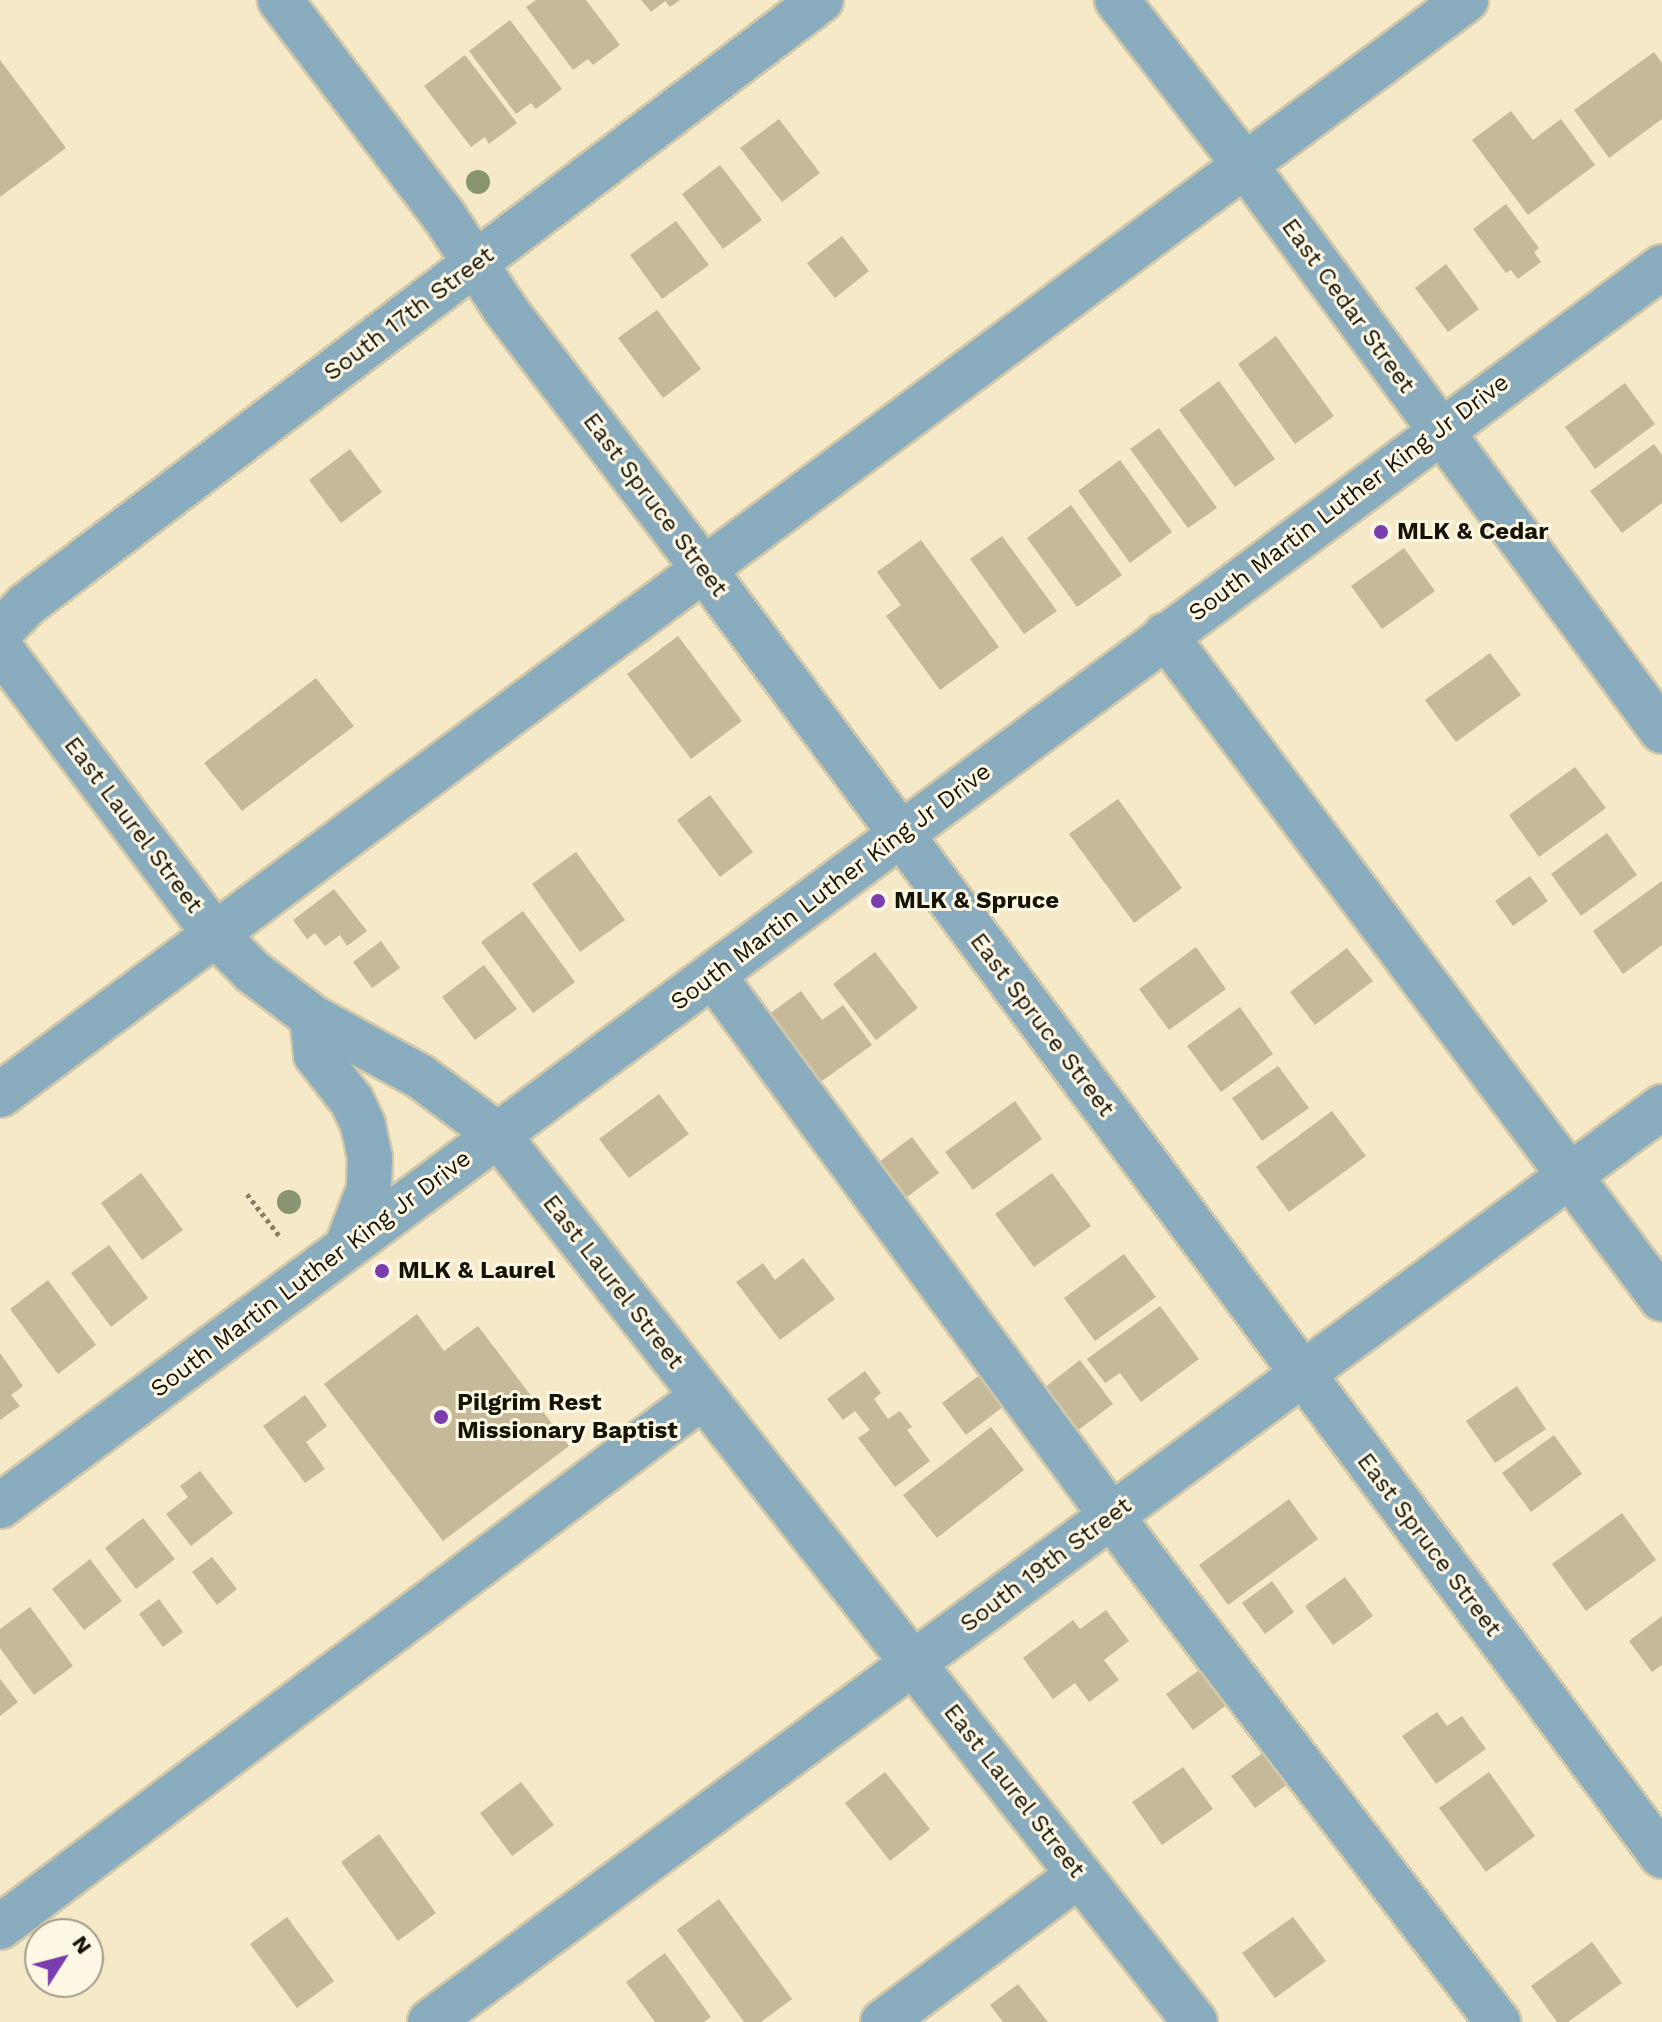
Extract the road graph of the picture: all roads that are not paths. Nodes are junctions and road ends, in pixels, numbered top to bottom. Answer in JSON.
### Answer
{"nodes":[{"id":1,"x":280,"y":0,"type":"edge"},
{"id":2,"x":821,"y":0,"type":"edge"},
{"id":3,"x":1117,"y":0,"type":"edge"},
{"id":4,"x":1466,"y":0,"type":"edge"},
{"id":5,"x":1245,"y":165,"type":"junction"},
{"id":6,"x":475,"y":264,"type":"junction"},
{"id":7,"x":1662,"y":267,"type":"edge"},
{"id":8,"x":1440,"y":431,"type":"junction"},
{"id":9,"x":705,"y":571,"type":"junction"},
{"id":10,"x":0,"y":632,"type":"edge"},
{"id":11,"x":1165,"y":635,"type":"junction"},
{"id":12,"x":0,"y":648,"type":"edge"},
{"id":13,"x":1662,"y":731,"type":"edge"},
{"id":14,"x":899,"y":836,"type":"junction"},
{"id":15,"x":215,"y":934,"type":"junction"},
{"id":16,"x":713,"y":975,"type":"junction"},
{"id":17,"x":312,"y":1017,"type":"junction"},
{"id":18,"x":0,"y":1095,"type":"edge"},
{"id":19,"x":1662,"y":1107,"type":"edge"},
{"id":20,"x":498,"y":1135,"type":"junction"},
{"id":21,"x":1570,"y":1176,"type":"junction"},
{"id":22,"x":347,"y":1246,"type":"junction"},
{"id":23,"x":1662,"y":1299,"type":"edge"},
{"id":24,"x":1302,"y":1373,"type":"junction"},
{"id":25,"x":702,"y":1397,"type":"junction"},
{"id":26,"x":0,"y":1506,"type":"edge"},
{"id":27,"x":1113,"y":1515,"type":"junction"},
{"id":28,"x":913,"y":1663,"type":"junction"},
{"id":29,"x":1662,"y":1856,"type":"edge"},
{"id":30,"x":1079,"y":1875,"type":"junction"},
{"id":31,"x":0,"y":1927,"type":"edge"},
{"id":32,"x":430,"y":2022,"type":"edge"},
{"id":33,"x":883,"y":2022,"type":"edge"},
{"id":34,"x":1195,"y":2022,"type":"edge"},
{"id":35,"x":1498,"y":2022,"type":"edge"}],
"edges":[{"from":1,"to":6,"type":"street","name":"East Spruce Street"},
{"from":2,"to":6,"type":"street","name":"South 17th Street"},
{"from":3,"to":5,"type":"street","name":"East Cedar Street"},
{"from":4,"to":5,"type":"street"},
{"from":5,"to":8,"type":"street","name":"East Cedar Street"},
{"from":5,"to":9,"type":"street"},
{"from":6,"to":9,"type":"street","name":"East Spruce Street"},
{"from":6,"to":10,"type":"street","name":"South 17th Street"},
{"from":7,"to":8,"type":"street","name":"South Martin Luther King Jr Drive"},
{"from":8,"to":11,"type":"street","name":"South Martin Luther King Jr Drive"},
{"from":8,"to":13,"type":"street","name":"East Cedar Street"},
{"from":9,"to":14,"type":"street","name":"East Spruce Street"},
{"from":9,"to":15,"type":"street"},
{"from":11,"to":14,"type":"street","name":"South Martin Luther King Jr Drive"},
{"from":11,"to":21,"type":"street"},
{"from":12,"to":15,"type":"street","name":"East Laurel Street"},
{"from":14,"to":16,"type":"street","name":"South Martin Luther King Jr Drive"},
{"from":14,"to":24,"type":"street","name":"East Spruce Street"},
{"from":15,"to":17,"type":"street","name":"East Laurel Street"},
{"from":15,"to":18,"type":"street"},
{"from":16,"to":20,"type":"street","name":"South Martin Luther King Jr Drive"},
{"from":16,"to":27,"type":"street"},
{"from":17,"to":20,"type":"street","name":"East Laurel Street"},
{"from":17,"to":22,"type":"street"},
{"from":19,"to":21,"type":"street","name":"South 19th Street"},
{"from":20,"to":22,"type":"street","name":"South Martin Luther King Jr Drive"},
{"from":20,"to":25,"type":"street","name":"East Laurel Street"},
{"from":21,"to":23,"type":"street"},
{"from":21,"to":24,"type":"street","name":"South 19th Street"},
{"from":22,"to":26,"type":"street","name":"South Martin Luther King Jr Drive"},
{"from":24,"to":27,"type":"street","name":"South 19th Street"},
{"from":24,"to":29,"type":"street","name":"East Spruce Street"},
{"from":25,"to":28,"type":"street","name":"East Laurel Street"},
{"from":25,"to":31,"type":"street"},
{"from":27,"to":28,"type":"street","name":"South 19th Street"},
{"from":27,"to":35,"type":"street"},
{"from":28,"to":30,"type":"street","name":"East Laurel Street"},
{"from":28,"to":32,"type":"street","name":"South 19th Street"},
{"from":30,"to":33,"type":"street"},
{"from":30,"to":34,"type":"street","name":"East Laurel Street"}]}
